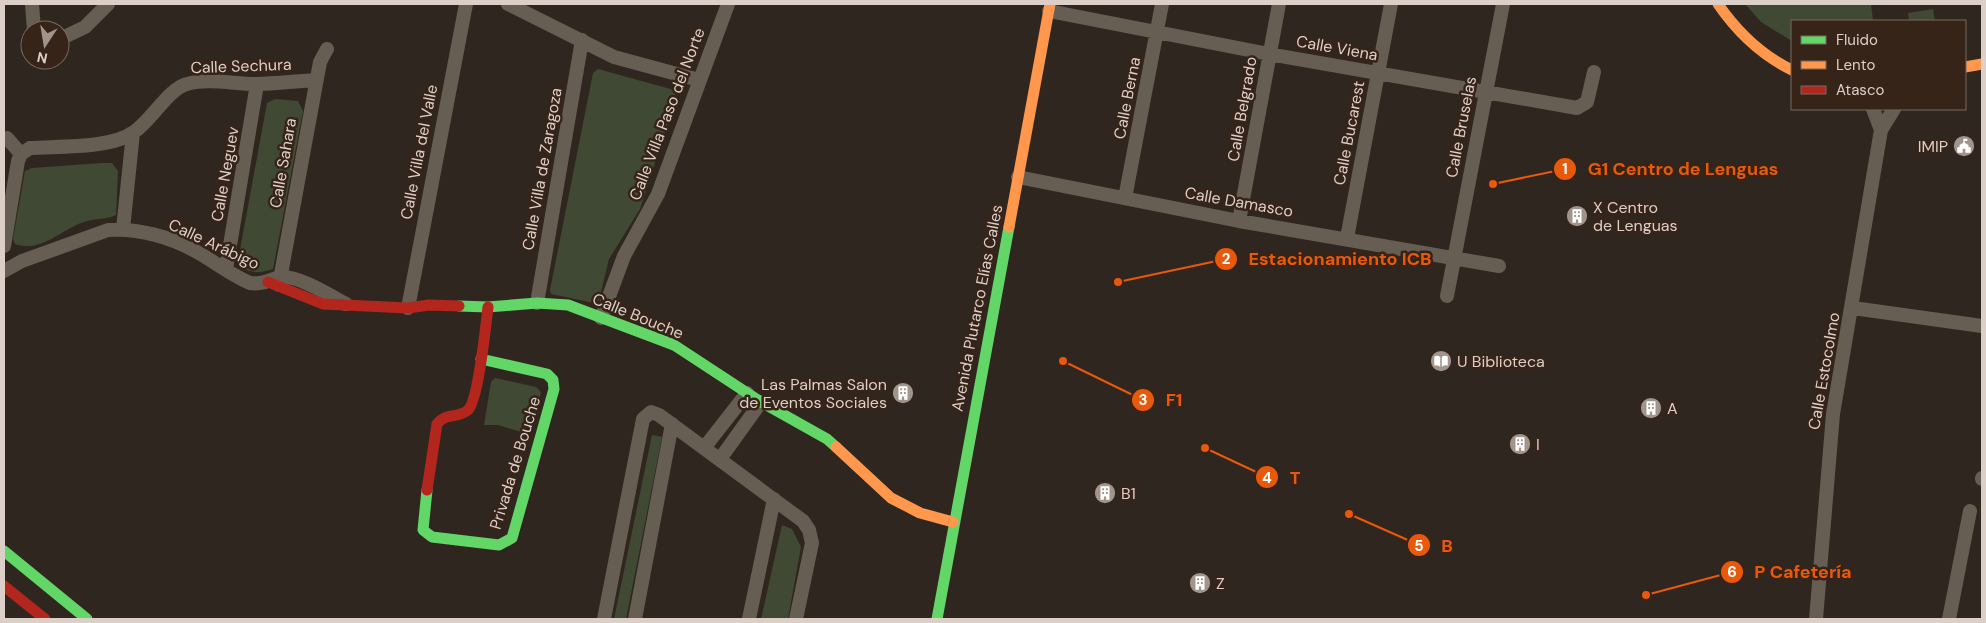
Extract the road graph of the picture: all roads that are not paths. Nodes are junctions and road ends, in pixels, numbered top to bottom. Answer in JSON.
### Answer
{"nodes":[{"id":1,"x":32,"y":4,"type":"edge"},
{"id":2,"x":108,"y":4,"type":"edge"},
{"id":3,"x":466,"y":4,"type":"edge"},
{"id":4,"x":508,"y":4,"type":"edge"},
{"id":5,"x":728,"y":4,"type":"edge"},
{"id":6,"x":1162,"y":4,"type":"edge"},
{"id":7,"x":1279,"y":4,"type":"edge"},
{"id":8,"x":1391,"y":4,"type":"edge"},
{"id":9,"x":1503,"y":4,"type":"edge"},
{"id":10,"x":1718,"y":4,"type":"edge"},
{"id":11,"x":1049,"y":7,"type":"edge"},
{"id":12,"x":33,"y":20,"type":"edge"},
{"id":13,"x":1157,"y":33,"type":"junction"},
{"id":14,"x":70,"y":34,"type":"edge"},
{"id":15,"x":582,"y":40,"type":"junction"},
{"id":16,"x":327,"y":49,"type":"dead end"},
{"id":17,"x":1269,"y":54,"type":"junction"},
{"id":18,"x":1982,"y":64,"type":"edge"},
{"id":19,"x":1966,"y":67,"type":"edge"},
{"id":20,"x":1791,"y":69,"type":"edge"},
{"id":21,"x":1594,"y":72,"type":"dead end"},
{"id":22,"x":1378,"y":73,"type":"junction"},
{"id":23,"x":316,"y":80,"type":"junction"},
{"id":24,"x":699,"y":80,"type":"junction"},
{"id":25,"x":258,"y":84,"type":"junction"},
{"id":26,"x":1485,"y":92,"type":"junction"},
{"id":27,"x":1873,"y":110,"type":"edge"},
{"id":28,"x":1893,"y":110,"type":"edge"},
{"id":29,"x":1881,"y":130,"type":"junction"},
{"id":30,"x":133,"y":134,"type":"junction"},
{"id":31,"x":7,"y":138,"type":"dead end"},
{"id":32,"x":21,"y":154,"type":"junction"},
{"id":33,"x":1018,"y":178,"type":"junction"},
{"id":34,"x":1125,"y":198,"type":"junction"},
{"id":35,"x":1239,"y":221,"type":"junction"},
{"id":36,"x":123,"y":229,"type":"junction"},
{"id":37,"x":1347,"y":238,"type":"junction"},
{"id":38,"x":4,"y":246,"type":"edge"},
{"id":39,"x":1455,"y":257,"type":"junction"},
{"id":40,"x":1499,"y":266,"type":"dead end"},
{"id":41,"x":226,"y":269,"type":"junction"},
{"id":42,"x":4,"y":271,"type":"edge"},
{"id":43,"x":276,"y":282,"type":"junction"},
{"id":44,"x":1447,"y":296,"type":"dead end"},
{"id":45,"x":537,"y":303,"type":"junction"},
{"id":46,"x":349,"y":306,"type":"joint"},
{"id":47,"x":488,"y":307,"type":"junction"},
{"id":48,"x":408,"y":308,"type":"junction"},
{"id":49,"x":1853,"y":308,"type":"junction"},
{"id":50,"x":601,"y":318,"type":"junction"},
{"id":51,"x":1982,"y":326,"type":"edge"},
{"id":52,"x":481,"y":359,"type":"junction"},
{"id":53,"x":747,"y":392,"type":"junction"},
{"id":54,"x":761,"y":402,"type":"junction"},
{"id":55,"x":672,"y":424,"type":"junction"},
{"id":56,"x":704,"y":448,"type":"junction"},
{"id":57,"x":720,"y":459,"type":"junction"},
{"id":58,"x":774,"y":499,"type":"junction"},
{"id":59,"x":1970,"y":511,"type":"dead end"},
{"id":60,"x":953,"y":522,"type":"junction"},
{"id":61,"x":4,"y":551,"type":"edge"},
{"id":62,"x":4,"y":586,"type":"edge"},
{"id":63,"x":45,"y":619,"type":"edge"},
{"id":64,"x":86,"y":619,"type":"edge"},
{"id":65,"x":604,"y":619,"type":"edge"},
{"id":66,"x":635,"y":619,"type":"edge"},
{"id":67,"x":749,"y":619,"type":"edge"},
{"id":68,"x":796,"y":619,"type":"edge"},
{"id":69,"x":937,"y":619,"type":"edge"},
{"id":70,"x":1816,"y":619,"type":"edge"},
{"id":71,"x":1949,"y":619,"type":"edge"}],
"edges":[{"from":1,"to":12,"type":"street"},
{"from":2,"to":14,"type":"street"},
{"from":3,"to":48,"type":"street","name":"Calle Villa del Valle"},
{"from":4,"to":15,"type":"street"},
{"from":5,"to":24,"type":"street","name":"Calle Villa Paso del Norte"},
{"from":6,"to":13,"type":"street","name":"Calle Berna"},
{"from":7,"to":17,"type":"street","name":"Calle Belgrado"},
{"from":8,"to":22,"type":"street","name":"Calle Bucarest"},
{"from":9,"to":26,"type":"street","name":"Calle Bruselas"},
{"from":10,"to":20,"type":"street"},
{"from":11,"to":13,"type":"street","name":"Calle Viena"},
{"from":11,"to":33,"type":"street","name":"Avenida Plutarco Elías Calles"},
{"from":13,"to":17,"type":"street","name":"Calle Viena"},
{"from":13,"to":34,"type":"street","name":"Calle Berna"},
{"from":15,"to":24,"type":"street"},
{"from":15,"to":45,"type":"street","name":"Calle Villa de Zaragoza"},
{"from":16,"to":23,"type":"street","name":"Calle Sahara"},
{"from":17,"to":22,"type":"street","name":"Calle Viena"},
{"from":17,"to":35,"type":"street","name":"Calle Belgrado"},
{"from":18,"to":19,"type":"street"},
{"from":21,"to":26,"type":"street","name":"Calle Viena"},
{"from":22,"to":26,"type":"street","name":"Calle Viena"},
{"from":22,"to":37,"type":"street","name":"Calle Bucarest"},
{"from":23,"to":25,"type":"street","name":"Calle Sechura"},
{"from":23,"to":43,"type":"street","name":"Calle Sahara"},
{"from":24,"to":50,"type":"street","name":"Calle Villa Paso del Norte"},
{"from":25,"to":30,"type":"street","name":"Calle Sechura"},
{"from":25,"to":41,"type":"street","name":"Calle Neguev"},
{"from":26,"to":39,"type":"street","name":"Calle Bruselas"},
{"from":27,"to":29,"type":"street","name":"Calle Estocolmo"},
{"from":28,"to":29,"type":"street","name":"Calle Estocolmo"},
{"from":29,"to":49,"type":"street","name":"Calle Estocolmo"},
{"from":30,"to":32,"type":"street"},
{"from":30,"to":36,"type":"street"},
{"from":31,"to":32,"type":"street"},
{"from":32,"to":38,"type":"street"},
{"from":33,"to":34,"type":"street","name":"Calle Damasco"},
{"from":33,"to":60,"type":"street","name":"Avenida Plutarco Elías Calles"},
{"from":34,"to":35,"type":"street","name":"Calle Damasco"},
{"from":35,"to":37,"type":"street","name":"Calle Damasco"},
{"from":36,"to":41,"type":"street","name":"Calle Arábigo"},
{"from":36,"to":42,"type":"street","name":"Calle Arábigo"},
{"from":37,"to":39,"type":"street","name":"Calle Damasco"},
{"from":39,"to":40,"type":"street"},
{"from":39,"to":44,"type":"street","name":"Calle Bruselas"},
{"from":41,"to":43,"type":"street","name":"Calle Arábigo"},
{"from":43,"to":46,"type":"street","name":"Calle Arábigo"},
{"from":45,"to":47,"type":"street","name":"Calle Bouche"},
{"from":45,"to":50,"type":"street","name":"Calle Bouche"},
{"from":46,"to":48,"type":"street","name":"Calle Bouche"},
{"from":47,"to":48,"type":"street","name":"Calle Bouche"},
{"from":47,"to":52,"type":"street"},
{"from":49,"to":51,"type":"street"},
{"from":49,"to":70,"type":"street","name":"Calle Estocolmo"},
{"from":50,"to":53,"type":"street","name":"Calle Bouche"},
{"from":52,"to":52,"type":"street","name":"Privada de Bouche"},
{"from":53,"to":54,"type":"street","name":"Calle Bouche"},
{"from":53,"to":56,"type":"street"},
{"from":54,"to":57,"type":"street"},
{"from":54,"to":60,"type":"street","name":"Calle Bouche"},
{"from":55,"to":56,"type":"street"},
{"from":55,"to":65,"type":"street"},
{"from":55,"to":66,"type":"street"},
{"from":56,"to":57,"type":"street"},
{"from":57,"to":58,"type":"street"},
{"from":58,"to":67,"type":"street"},
{"from":58,"to":68,"type":"street"},
{"from":59,"to":71,"type":"street"},
{"from":60,"to":69,"type":"street","name":"Avenida Plutarco Elías Calles"},
{"from":61,"to":64,"type":"street"},
{"from":62,"to":63,"type":"street"}]}
